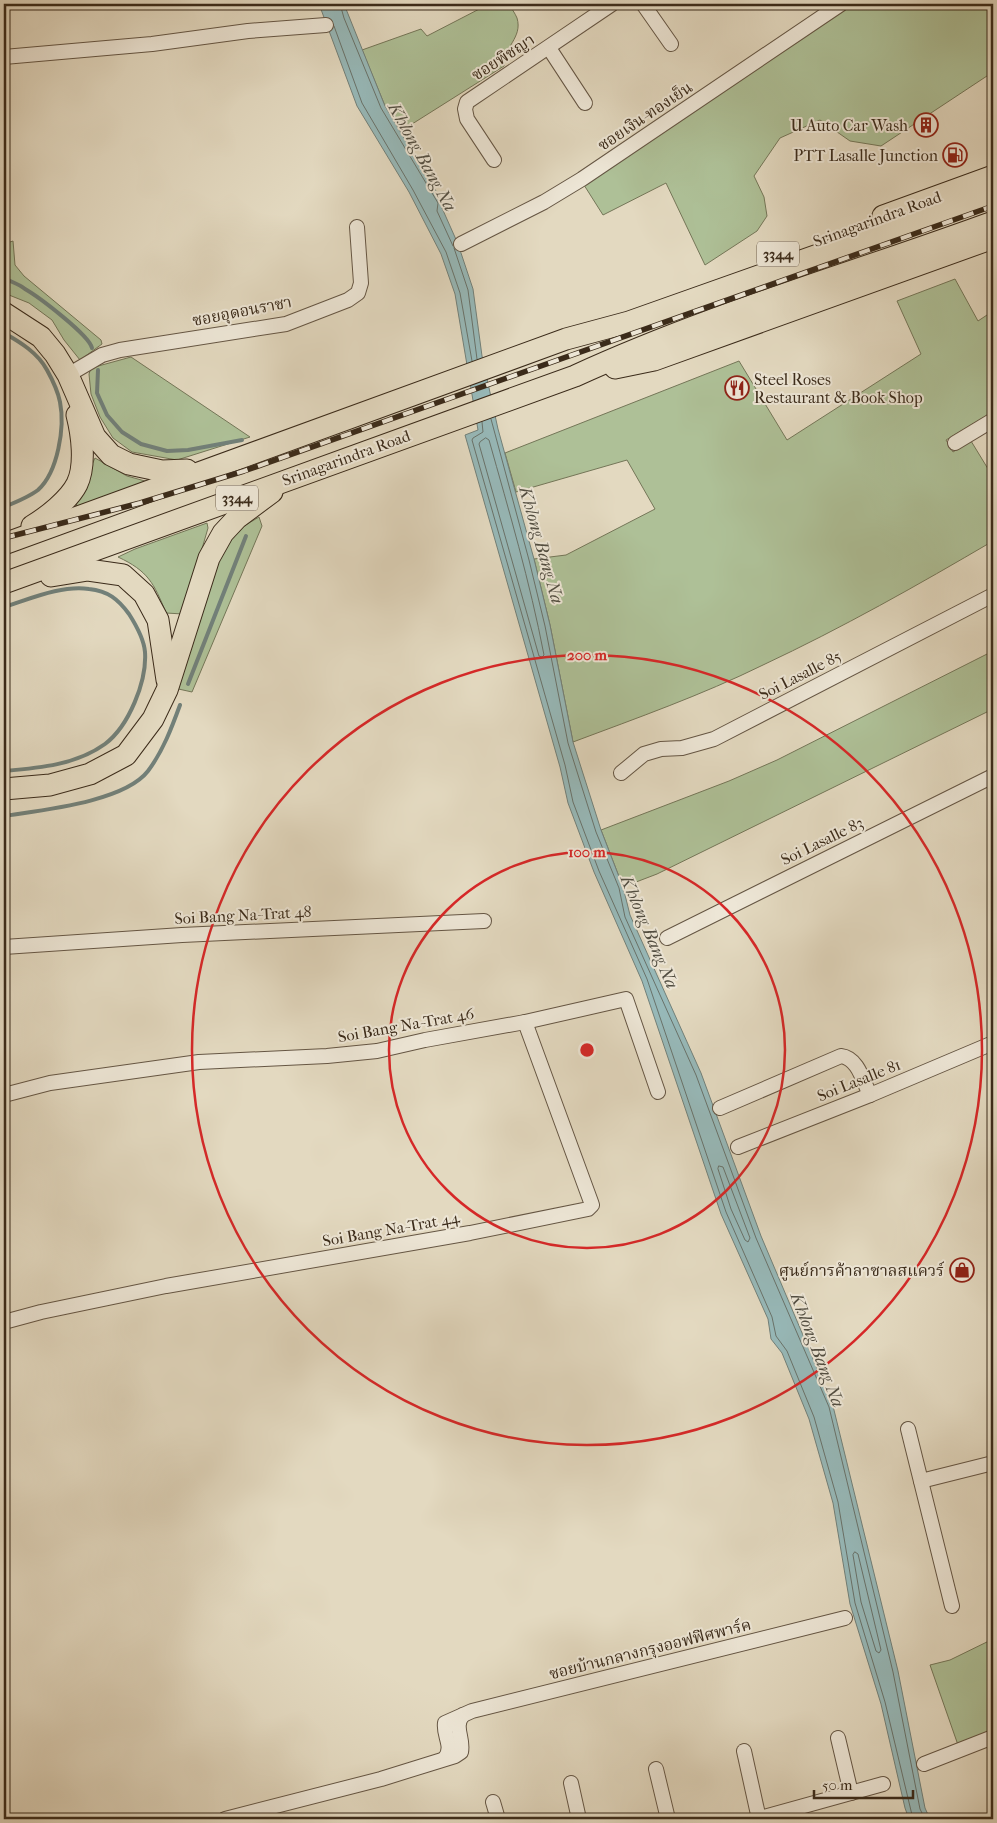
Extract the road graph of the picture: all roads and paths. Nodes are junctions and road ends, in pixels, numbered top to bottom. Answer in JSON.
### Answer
{"nodes":[{"id":1,"x":612,"y":4,"type":"edge"},
{"id":2,"x":643,"y":4,"type":"edge"},
{"id":3,"x":840,"y":4,"type":"edge"},
{"id":4,"x":326,"y":24,"type":"dead end"},
{"id":5,"x":671,"y":44,"type":"dead end"},
{"id":6,"x":549,"y":48,"type":"junction"},
{"id":7,"x":4,"y":56,"type":"edge"},
{"id":8,"x":585,"y":103,"type":"dead end"},
{"id":9,"x":494,"y":160,"type":"dead end"},
{"id":10,"x":993,"y":176,"type":"edge"},
{"id":11,"x":993,"y":193,"type":"edge"},
{"id":12,"x":993,"y":222,"type":"edge"},
{"id":13,"x":357,"y":227,"type":"dead end"},
{"id":14,"x":993,"y":238,"type":"edge"},
{"id":15,"x":461,"y":244,"type":"dead end"},
{"id":16,"x":4,"y":313,"type":"edge"},
{"id":17,"x":566,"y":339,"type":"junction"},
{"id":18,"x":575,"y":376,"type":"junction"},
{"id":19,"x":70,"y":380,"type":"junction"},
{"id":20,"x":993,"y":420,"type":"edge"},
{"id":21,"x":955,"y":443,"type":"dead end"},
{"id":22,"x":207,"y":468,"type":"junction"},
{"id":23,"x":292,"y":478,"type":"junction"},
{"id":24,"x":4,"y":544,"type":"edge"},
{"id":25,"x":4,"y":584,"type":"edge"},
{"id":26,"x":993,"y":595,"type":"edge"},
{"id":27,"x":168,"y":686,"type":"junction"},
{"id":28,"x":621,"y":773,"type":"dead end"},
{"id":29,"x":993,"y":776,"type":"edge"},
{"id":30,"x":4,"y":790,"type":"edge"},
{"id":31,"x":484,"y":921,"type":"dead end"},
{"id":32,"x":667,"y":938,"type":"dead end"},
{"id":33,"x":4,"y":947,"type":"edge"},
{"id":34,"x":525,"y":1022,"type":"junction"},
{"id":35,"x":993,"y":1043,"type":"edge"},
{"id":36,"x":658,"y":1092,"type":"dead end"},
{"id":37,"x":4,"y":1095,"type":"edge"},
{"id":38,"x":870,"y":1095,"type":"junction"},
{"id":39,"x":720,"y":1108,"type":"dead end"},
{"id":40,"x":738,"y":1147,"type":"dead end"},
{"id":41,"x":4,"y":1322,"type":"edge"},
{"id":42,"x":908,"y":1429,"type":"dead end"},
{"id":43,"x":993,"y":1463,"type":"edge"},
{"id":44,"x":921,"y":1481,"type":"junction"},
{"id":45,"x":952,"y":1606,"type":"dead end"},
{"id":46,"x":845,"y":1618,"type":"dead end"},
{"id":47,"x":993,"y":1737,"type":"edge"},
{"id":48,"x":838,"y":1738,"type":"dead end"},
{"id":49,"x":744,"y":1750,"type":"dead end"},
{"id":50,"x":924,"y":1764,"type":"dead end"},
{"id":51,"x":656,"y":1769,"type":"dead end"},
{"id":52,"x":571,"y":1783,"type":"dead end"},
{"id":53,"x":883,"y":1784,"type":"dead end"},
{"id":54,"x":851,"y":1792,"type":"junction"},
{"id":55,"x":494,"y":1802,"type":"dead end"},
{"id":56,"x":225,"y":1819,"type":"edge"},
{"id":57,"x":498,"y":1819,"type":"edge"},
{"id":58,"x":579,"y":1819,"type":"edge"},
{"id":59,"x":668,"y":1819,"type":"edge"},
{"id":60,"x":758,"y":1819,"type":"edge"}],
"edges":[{"from":1,"to":6,"type":"street","name":"ซอยพิชญา"},
{"from":2,"to":5,"type":"street"},
{"from":3,"to":15,"type":"street","name":"ซอยเงิน-ทองเย็น"},
{"from":4,"to":7,"type":"street"},
{"from":6,"to":8,"type":"street"},
{"from":6,"to":9,"type":"street","name":"ซอยพิชญา"},
{"from":10,"to":17,"type":"main road","name":"Srinagarindra Road","number":"3344"},
{"from":11,"to":17,"type":"main road","name":"Srinagarindra Road","number":"3344"},
{"from":12,"to":18,"type":"main road","name":"Srinagarindra Road","number":"3344"},
{"from":13,"to":19,"type":"street","name":"ซอยอุดอนราชา"},
{"from":14,"to":18,"type":"main road","name":"Srinagarindra Road","number":"3344"},
{"from":16,"to":19,"type":"main road"},
{"from":17,"to":22,"type":"main road","name":"Srinagarindra Road","number":"3344"},
{"from":18,"to":23,"type":"main road","name":"Srinagarindra Road","number":"3344"},
{"from":19,"to":22,"type":"main road"},
{"from":19,"to":24,"type":"main road"},
{"from":20,"to":21,"type":"street"},
{"from":22,"to":24,"type":"main road","name":"Srinagarindra Road","number":"3344"},
{"from":23,"to":25,"type":"main road","name":"Srinagarindra Road","number":"3344"},
{"from":23,"to":27,"type":"main road"},
{"from":25,"to":27,"type":"main road"},
{"from":26,"to":28,"type":"street","name":"Soi Lasalle 85"},
{"from":27,"to":30,"type":"main road"},
{"from":29,"to":32,"type":"street","name":"Soi Lasalle 83"},
{"from":31,"to":33,"type":"street","name":"Soi Bang Na-Trat 48"},
{"from":34,"to":36,"type":"street","name":"Soi Bang Na-Trat 46"},
{"from":34,"to":37,"type":"street","name":"Soi Bang Na-Trat 46"},
{"from":34,"to":41,"type":"street","name":"Soi Bang Na-Trat 44"},
{"from":35,"to":38,"type":"street","name":"Soi Lasalle 81"},
{"from":38,"to":39,"type":"street"},
{"from":38,"to":40,"type":"street","name":"Soi Lasalle 81"},
{"from":42,"to":44,"type":"street"},
{"from":43,"to":44,"type":"street"},
{"from":44,"to":45,"type":"street"},
{"from":46,"to":56,"type":"street","name":"ซอยบ้านกลางกรุงออฟฟิศพาร์ค"},
{"from":47,"to":50,"type":"street"},
{"from":48,"to":54,"type":"street"},
{"from":49,"to":60,"type":"street"},
{"from":51,"to":59,"type":"street"},
{"from":52,"to":58,"type":"street"},
{"from":53,"to":54,"type":"street"},
{"from":54,"to":60,"type":"street"},
{"from":55,"to":57,"type":"street"}]}
